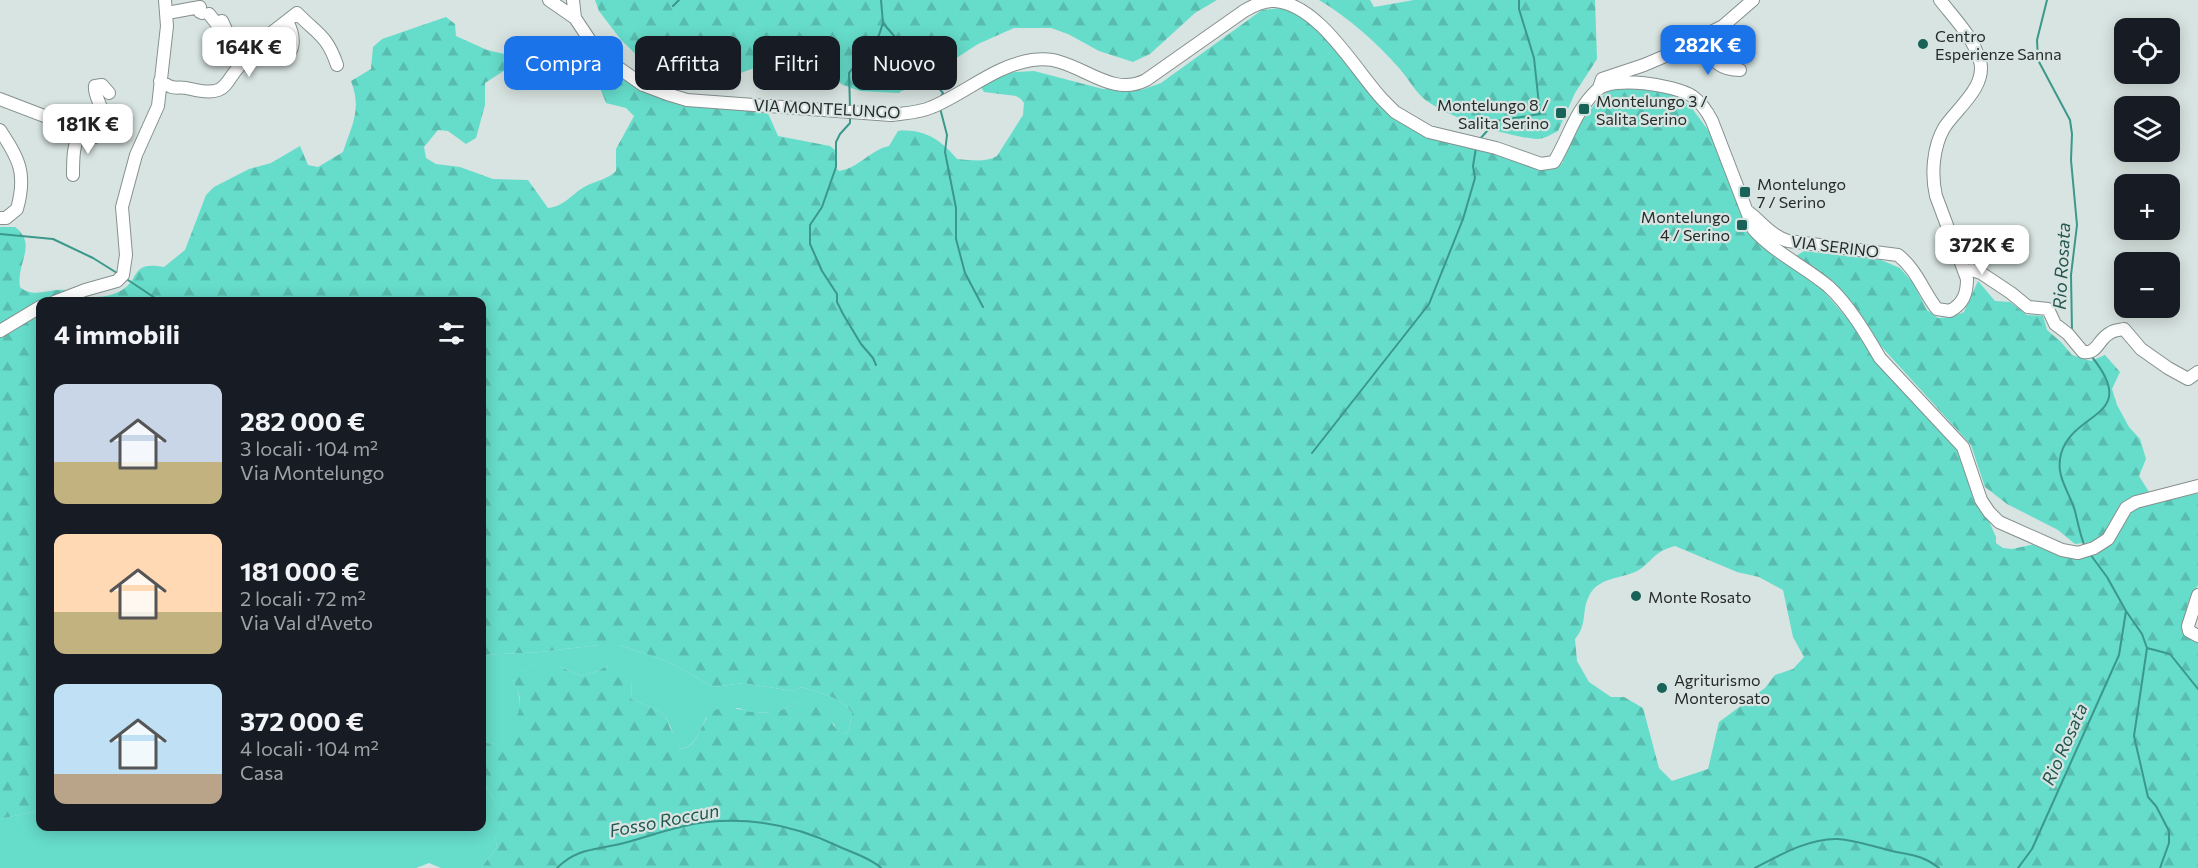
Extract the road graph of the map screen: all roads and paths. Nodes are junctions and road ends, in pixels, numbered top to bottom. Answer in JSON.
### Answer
{"nodes":[{"id":1,"x":549,"y":0,"type":"edge"},
{"id":2,"x":573,"y":0,"type":"edge"},
{"id":3,"x":1753,"y":0,"type":"edge"},
{"id":4,"x":1940,"y":0,"type":"edge"},
{"id":5,"x":166,"y":6,"type":"edge"},
{"id":6,"x":575,"y":18,"type":"junction"},
{"id":7,"x":287,"y":21,"type":"junction"},
{"id":8,"x":1700,"y":40,"type":"junction"},
{"id":9,"x":337,"y":65,"type":"dead end"},
{"id":10,"x":1740,"y":70,"type":"dead end"},
{"id":11,"x":160,"y":81,"type":"junction"},
{"id":12,"x":1599,"y":88,"type":"junction"},
{"id":13,"x":109,"y":93,"type":"dead end"},
{"id":14,"x":0,"y":99,"type":"edge"},
{"id":15,"x":82,"y":128,"type":"junction"},
{"id":16,"x":0,"y":130,"type":"edge"},
{"id":17,"x":95,"y":137,"type":"dead end"},
{"id":18,"x":73,"y":175,"type":"dead end"},
{"id":19,"x":1747,"y":211,"type":"junction"},
{"id":20,"x":0,"y":218,"type":"edge"},
{"id":21,"x":1965,"y":271,"type":"junction"},
{"id":22,"x":67,"y":297,"type":"edge"},
{"id":23,"x":36,"y":309,"type":"edge"},
{"id":24,"x":0,"y":331,"type":"edge"},
{"id":25,"x":2193,"y":376,"type":"edge"},
{"id":26,"x":2198,"y":486,"type":"edge"},
{"id":27,"x":2198,"y":596,"type":"edge"},
{"id":28,"x":2198,"y":636,"type":"edge"}],
"edges":[{"from":1,"to":6,"type":"street"},
{"from":2,"to":6,"type":"street","name":"VIA MONTELUNGO"},
{"from":3,"to":8,"type":"street"},
{"from":4,"to":21,"type":"street","name":"VIA SERINO"},
{"from":5,"to":7,"type":"street"},
{"from":5,"to":11,"type":"street"},
{"from":6,"to":12,"type":"street","name":"VIA MONTELUNGO"},
{"from":7,"to":9,"type":"street"},
{"from":7,"to":11,"type":"street"},
{"from":8,"to":10,"type":"street"},
{"from":8,"to":12,"type":"street"},
{"from":11,"to":22,"type":"street"},
{"from":12,"to":19,"type":"street"},
{"from":13,"to":15,"type":"street"},
{"from":14,"to":15,"type":"street"},
{"from":15,"to":17,"type":"street"},
{"from":15,"to":18,"type":"street"},
{"from":16,"to":20,"type":"street"},
{"from":19,"to":21,"type":"street","name":"VIA SERINO"},
{"from":19,"to":26,"type":"street"},
{"from":21,"to":25,"type":"street"},
{"from":23,"to":24,"type":"street"},
{"from":27,"to":28,"type":"street"}]}
